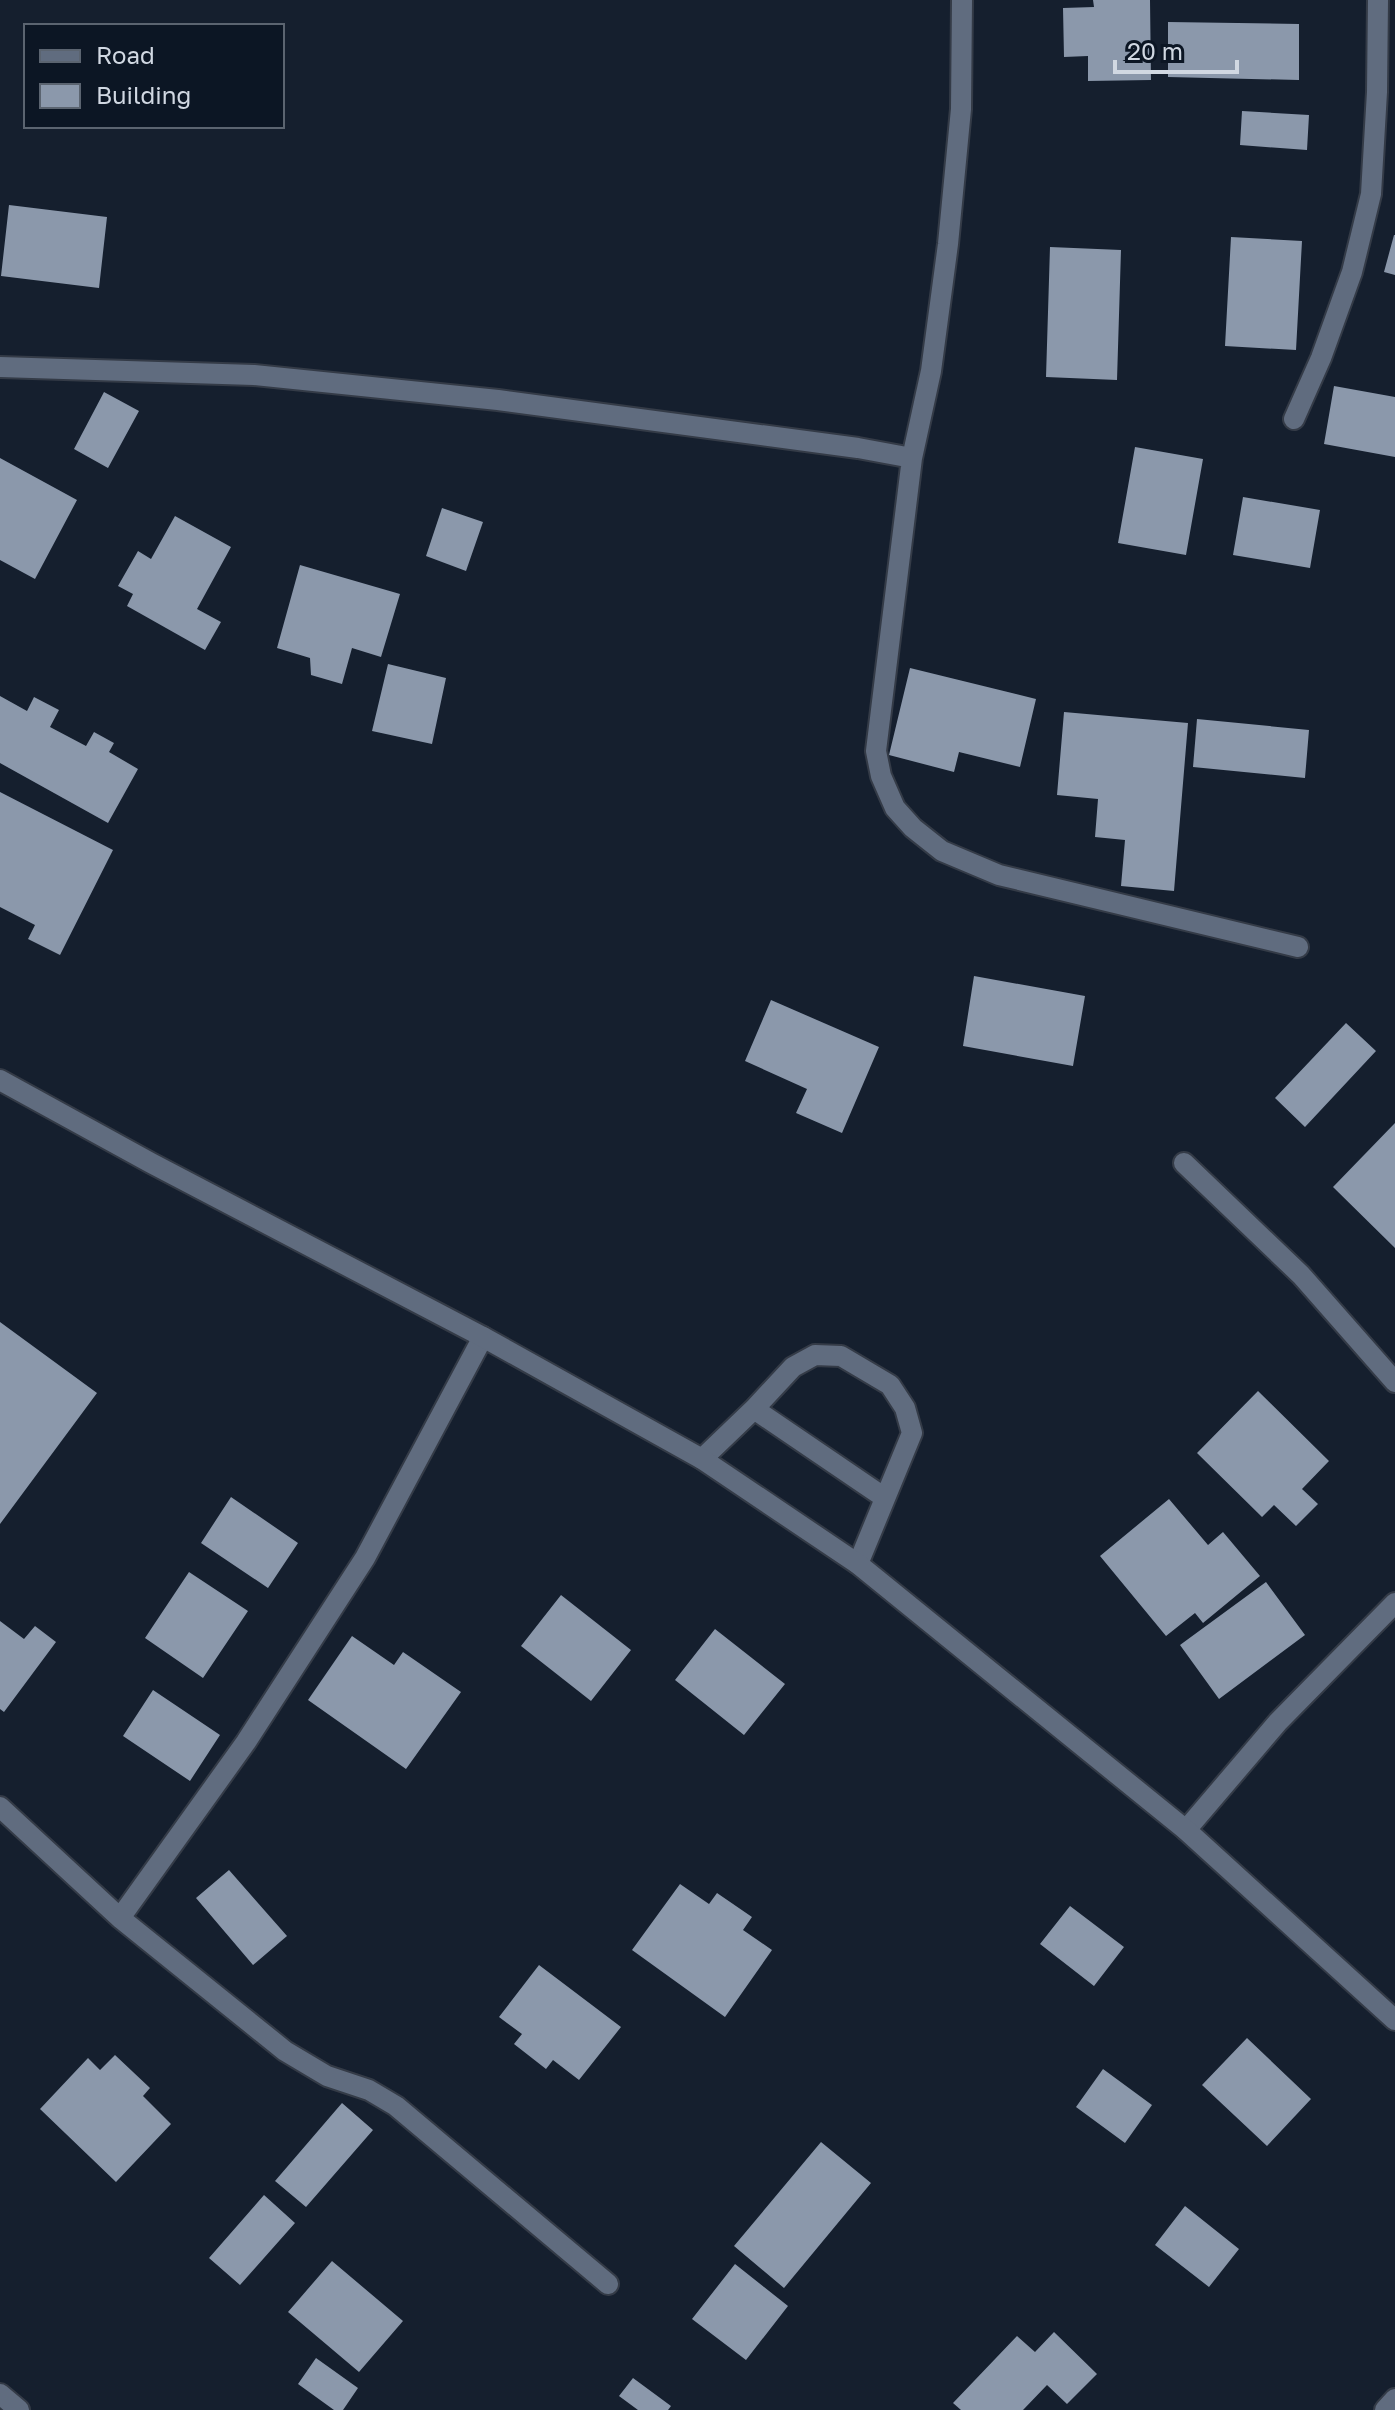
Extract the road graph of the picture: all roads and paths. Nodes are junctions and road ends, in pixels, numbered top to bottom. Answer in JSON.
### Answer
{"nodes":[{"id":1,"x":962,"y":0,"type":"edge"},
{"id":2,"x":1378,"y":0,"type":"edge"},
{"id":3,"x":1386,"y":94,"type":"edge"},
{"id":4,"x":0,"y":367,"type":"edge"},
{"id":5,"x":1294,"y":419,"type":"dead end"},
{"id":6,"x":912,"y":458,"type":"junction"},
{"id":7,"x":1298,"y":947,"type":"dead end"},
{"id":8,"x":0,"y":1080,"type":"edge"},
{"id":9,"x":1184,"y":1163,"type":"dead end"},
{"id":10,"x":483,"y":1337,"type":"junction"},
{"id":11,"x":1395,"y":1382,"type":"edge"},
{"id":12,"x":754,"y":1409,"type":"junction"},
{"id":13,"x":702,"y":1459,"type":"junction"},
{"id":14,"x":885,"y":1498,"type":"junction"},
{"id":15,"x":858,"y":1564,"type":"junction"},
{"id":16,"x":1395,"y":1603,"type":"edge"},
{"id":17,"x":0,"y":1807,"type":"edge"},
{"id":18,"x":1186,"y":1830,"type":"junction"},
{"id":19,"x":120,"y":1918,"type":"junction"},
{"id":20,"x":1395,"y":2020,"type":"edge"},
{"id":21,"x":608,"y":2284,"type":"dead end"},
{"id":22,"x":0,"y":2394,"type":"edge"},
{"id":23,"x":1395,"y":2399,"type":"edge"},
{"id":24,"x":19,"y":2410,"type":"edge"},
{"id":25,"x":1385,"y":2410,"type":"edge"}],
"edges":[{"from":1,"to":6,"type":"street"},
{"from":2,"to":3,"type":"street"},
{"from":3,"to":5,"type":"street"},
{"from":4,"to":6,"type":"street"},
{"from":6,"to":7,"type":"street"},
{"from":8,"to":10,"type":"street"},
{"from":9,"to":11,"type":"street"},
{"from":10,"to":13,"type":"street"},
{"from":10,"to":19,"type":"street"},
{"from":12,"to":13,"type":"street"},
{"from":12,"to":14,"type":"street"},
{"from":12,"to":14,"type":"street"},
{"from":13,"to":15,"type":"street"},
{"from":14,"to":15,"type":"street"},
{"from":15,"to":18,"type":"street"},
{"from":16,"to":18,"type":"street"},
{"from":17,"to":19,"type":"street"},
{"from":18,"to":20,"type":"street"},
{"from":19,"to":21,"type":"street"},
{"from":22,"to":24,"type":"street"},
{"from":23,"to":25,"type":"street"}]}
